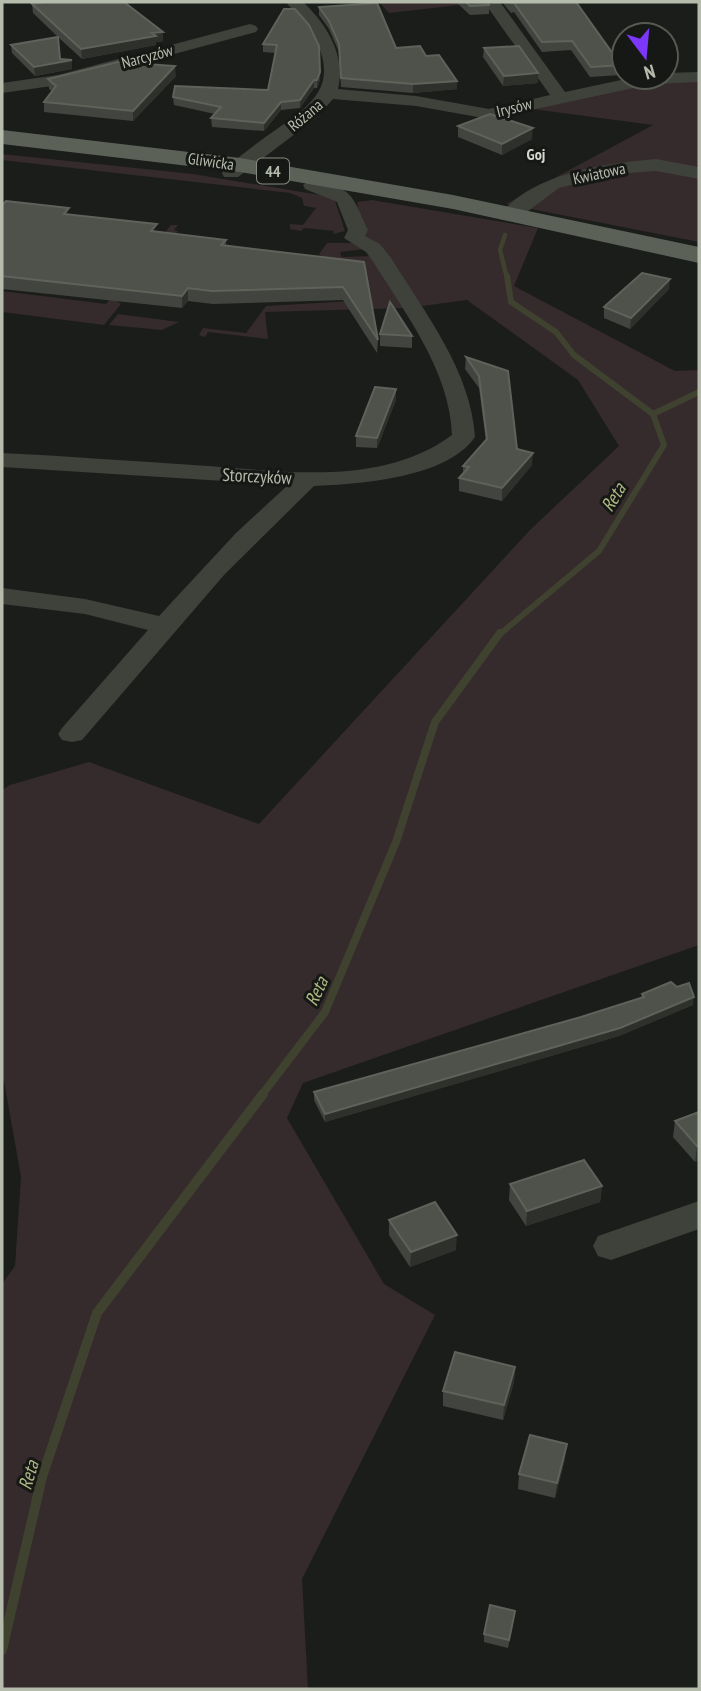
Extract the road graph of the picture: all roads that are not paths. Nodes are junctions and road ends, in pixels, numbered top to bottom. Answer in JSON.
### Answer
{"nodes":[{"id":1,"x":294,"y":2,"type":"edge"},
{"id":2,"x":492,"y":2,"type":"edge"},
{"id":3,"x":250,"y":29,"type":"dead end"},
{"id":4,"x":699,"y":77,"type":"edge"},
{"id":5,"x":2,"y":88,"type":"edge"},
{"id":6,"x":329,"y":93,"type":"junction"},
{"id":7,"x":559,"y":96,"type":"junction"},
{"id":8,"x":2,"y":137,"type":"edge"},
{"id":9,"x":2,"y":147,"type":"edge"},
{"id":10,"x":235,"y":169,"type":"junction"},
{"id":11,"x":699,"y":173,"type":"edge"},
{"id":12,"x":312,"y":185,"type":"junction"},
{"id":13,"x":505,"y":215,"type":"junction"},
{"id":14,"x":699,"y":256,"type":"edge"},
{"id":15,"x":2,"y":460,"type":"edge"},
{"id":16,"x":308,"y":479,"type":"junction"},
{"id":17,"x":2,"y":596,"type":"edge"},
{"id":18,"x":165,"y":627,"type":"junction"},
{"id":19,"x":72,"y":734,"type":"dead end"},
{"id":20,"x":699,"y":1215,"type":"edge"},
{"id":21,"x":611,"y":1246,"type":"dead end"}],
"edges":[{"from":1,"to":6,"type":"street","name":"Różana"},
{"from":2,"to":7,"type":"street"},
{"from":3,"to":5,"type":"street","name":"Narcyzów"},
{"from":4,"to":7,"type":"street","name":"Irysów"},
{"from":6,"to":7,"type":"street","name":"Irysów"},
{"from":6,"to":10,"type":"street","name":"Różana"},
{"from":8,"to":10,"type":"main road","name":"Gliwicka","number":"44"},
{"from":9,"to":10,"type":"main road","name":"Gliwicka","number":"44"},
{"from":10,"to":12,"type":"main road","name":"Gliwicka","number":"44"},
{"from":10,"to":13,"type":"main road","name":"Gliwicka","number":"44"},
{"from":11,"to":13,"type":"street","name":"Kwiatowa"},
{"from":12,"to":13,"type":"main road","name":"Gliwicka","number":"44"},
{"from":12,"to":16,"type":"street","name":"Gliwicka"},
{"from":13,"to":14,"type":"main road","name":"Gliwicka","number":"44"},
{"from":15,"to":16,"type":"street","name":"Storczyków"},
{"from":16,"to":18,"type":"street","name":"Storczyków"},
{"from":17,"to":18,"type":"street"},
{"from":18,"to":19,"type":"street","name":"Storczyków"},
{"from":20,"to":21,"type":"street"}]}
